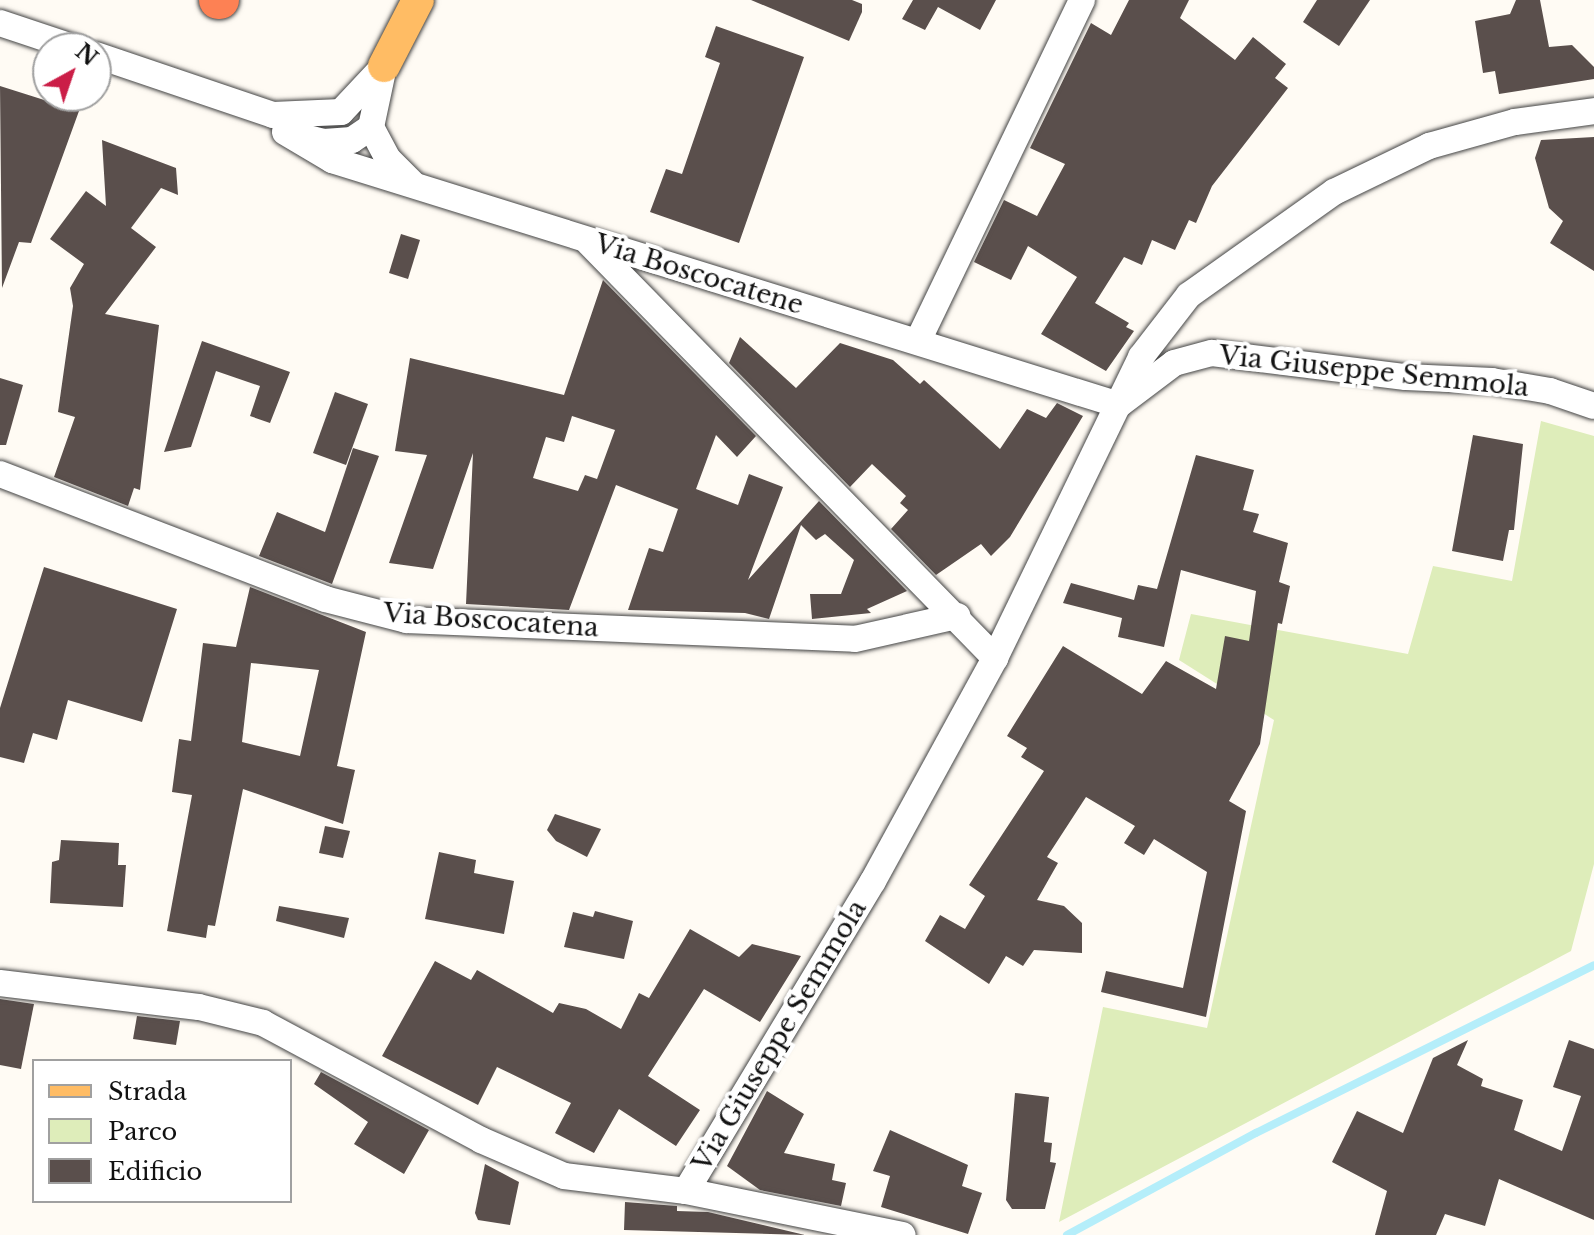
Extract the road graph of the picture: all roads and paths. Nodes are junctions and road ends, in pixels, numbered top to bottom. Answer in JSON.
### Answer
{"nodes":[{"id":1,"x":418,"y":0,"type":"edge"},
{"id":2,"x":1082,"y":0,"type":"edge"},
{"id":3,"x":0,"y":23,"type":"edge"},
{"id":4,"x":32,"y":34,"type":"edge"},
{"id":5,"x":0,"y":36,"type":"edge"},
{"id":6,"x":32,"y":47,"type":"edge"},
{"id":7,"x":112,"y":61,"type":"edge"},
{"id":8,"x":384,"y":66,"type":"junction"},
{"id":9,"x":112,"y":73,"type":"edge"},
{"id":10,"x":1594,"y":111,"type":"edge"},
{"id":11,"x":279,"y":124,"type":"junction"},
{"id":12,"x":371,"y":127,"type":"junction"},
{"id":13,"x":328,"y":151,"type":"junction"},
{"id":14,"x":415,"y":185,"type":"junction"},
{"id":15,"x":587,"y":242,"type":"junction"},
{"id":16,"x":918,"y":341,"type":"junction"},
{"id":17,"x":1119,"y":405,"type":"junction"},
{"id":18,"x":1594,"y":406,"type":"edge"},
{"id":19,"x":0,"y":474,"type":"edge"},
{"id":20,"x":957,"y":616,"type":"junction"},
{"id":21,"x":995,"y":658,"type":"junction"},
{"id":22,"x":0,"y":983,"type":"edge"},
{"id":23,"x":686,"y":1191,"type":"junction"},
{"id":24,"x":903,"y":1235,"type":"edge"}],
"edges":[{"from":1,"to":8,"type":"main road"},
{"from":2,"to":16,"type":"street"},
{"from":3,"to":4,"type":"street"},
{"from":5,"to":6,"type":"street"},
{"from":7,"to":11,"type":"street","name":"Via Boscocatene"},
{"from":8,"to":11,"type":"street"},
{"from":8,"to":12,"type":"street"},
{"from":9,"to":11,"type":"street","name":"Via Boscocatene"},
{"from":10,"to":17,"type":"street","name":"Via Giuseppe Semmola"},
{"from":11,"to":13,"type":"street","name":"Via Boscocatene"},
{"from":12,"to":13,"type":"street"},
{"from":12,"to":14,"type":"street"},
{"from":13,"to":14,"type":"street","name":"Via Boscocatene"},
{"from":14,"to":15,"type":"street","name":"Via Boscocatene"},
{"from":15,"to":16,"type":"street","name":"Via Boscocatene"},
{"from":15,"to":20,"type":"street"},
{"from":16,"to":17,"type":"street","name":"Via Boscocatene"},
{"from":17,"to":18,"type":"street","name":"Via Giuseppe Semmola"},
{"from":17,"to":21,"type":"street","name":"Via Giuseppe Semmola"},
{"from":19,"to":20,"type":"street","name":"Via Boscocatena"},
{"from":20,"to":21,"type":"street"},
{"from":21,"to":23,"type":"street","name":"Via Giuseppe Semmola"},
{"from":22,"to":23,"type":"street","name":"Via Giuseppe Semmola"},
{"from":23,"to":24,"type":"street"}]}
